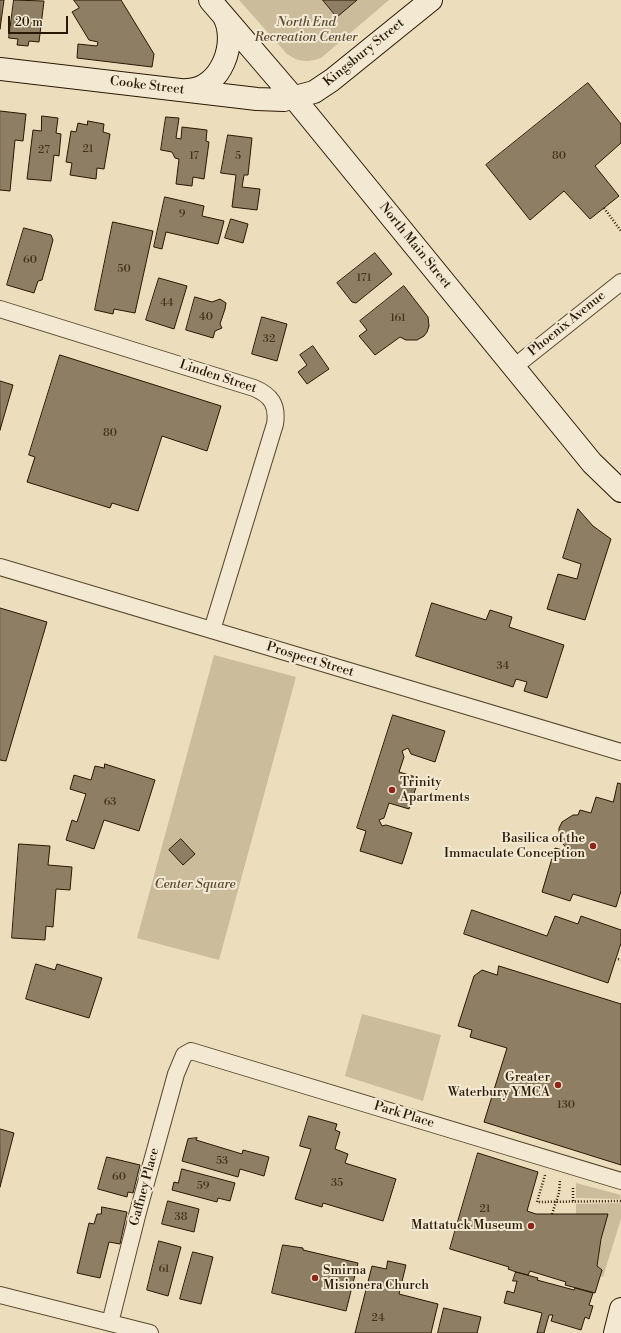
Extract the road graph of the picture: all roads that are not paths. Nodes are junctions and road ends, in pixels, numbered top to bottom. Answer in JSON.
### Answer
{"nodes":[{"id":1,"x":431,"y":0,"type":"edge"},
{"id":2,"x":215,"y":6,"type":"edge"},
{"id":3,"x":0,"y":69,"type":"edge"},
{"id":4,"x":181,"y":90,"type":"junction"},
{"id":5,"x":294,"y":98,"type":"junction"},
{"id":6,"x":621,"y":282,"type":"edge"},
{"id":7,"x":0,"y":309,"type":"edge"},
{"id":8,"x":514,"y":367,"type":"junction"},
{"id":9,"x":621,"y":491,"type":"edge"},
{"id":10,"x":0,"y":567,"type":"edge"},
{"id":11,"x":212,"y":630,"type":"junction"},
{"id":12,"x":621,"y":752,"type":"edge"},
{"id":13,"x":186,"y":1053,"type":"joint"},
{"id":14,"x":621,"y":1181,"type":"edge"},
{"id":15,"x":0,"y":1295,"type":"edge"},
{"id":16,"x":621,"y":1309,"type":"edge"},
{"id":17,"x":110,"y":1323,"type":"junction"},
{"id":18,"x":150,"y":1333,"type":"edge"},
{"id":19,"x":615,"y":1333,"type":"edge"}],
"edges":[{"from":1,"to":5,"type":"main road","name":"Kingsbury Street"},
{"from":2,"to":4,"type":"main road"},
{"from":2,"to":5,"type":"main road","name":"North Main Street"},
{"from":3,"to":4,"type":"main road","name":"Cooke Street"},
{"from":4,"to":5,"type":"main road","name":"Cooke Street"},
{"from":5,"to":8,"type":"main road","name":"North Main Street"},
{"from":6,"to":8,"type":"street","name":"Phoenix Avenue"},
{"from":7,"to":11,"type":"street","name":"Linden Street"},
{"from":8,"to":9,"type":"main road","name":"North Main Street"},
{"from":10,"to":11,"type":"street","name":"Prospect Street"},
{"from":11,"to":12,"type":"street","name":"Prospect Street"},
{"from":13,"to":14,"type":"street","name":"Park Place"},
{"from":13,"to":17,"type":"street","name":"Gaffney Place"},
{"from":15,"to":17,"type":"street"},
{"from":16,"to":19,"type":"main road"},
{"from":17,"to":18,"type":"street"}]}
